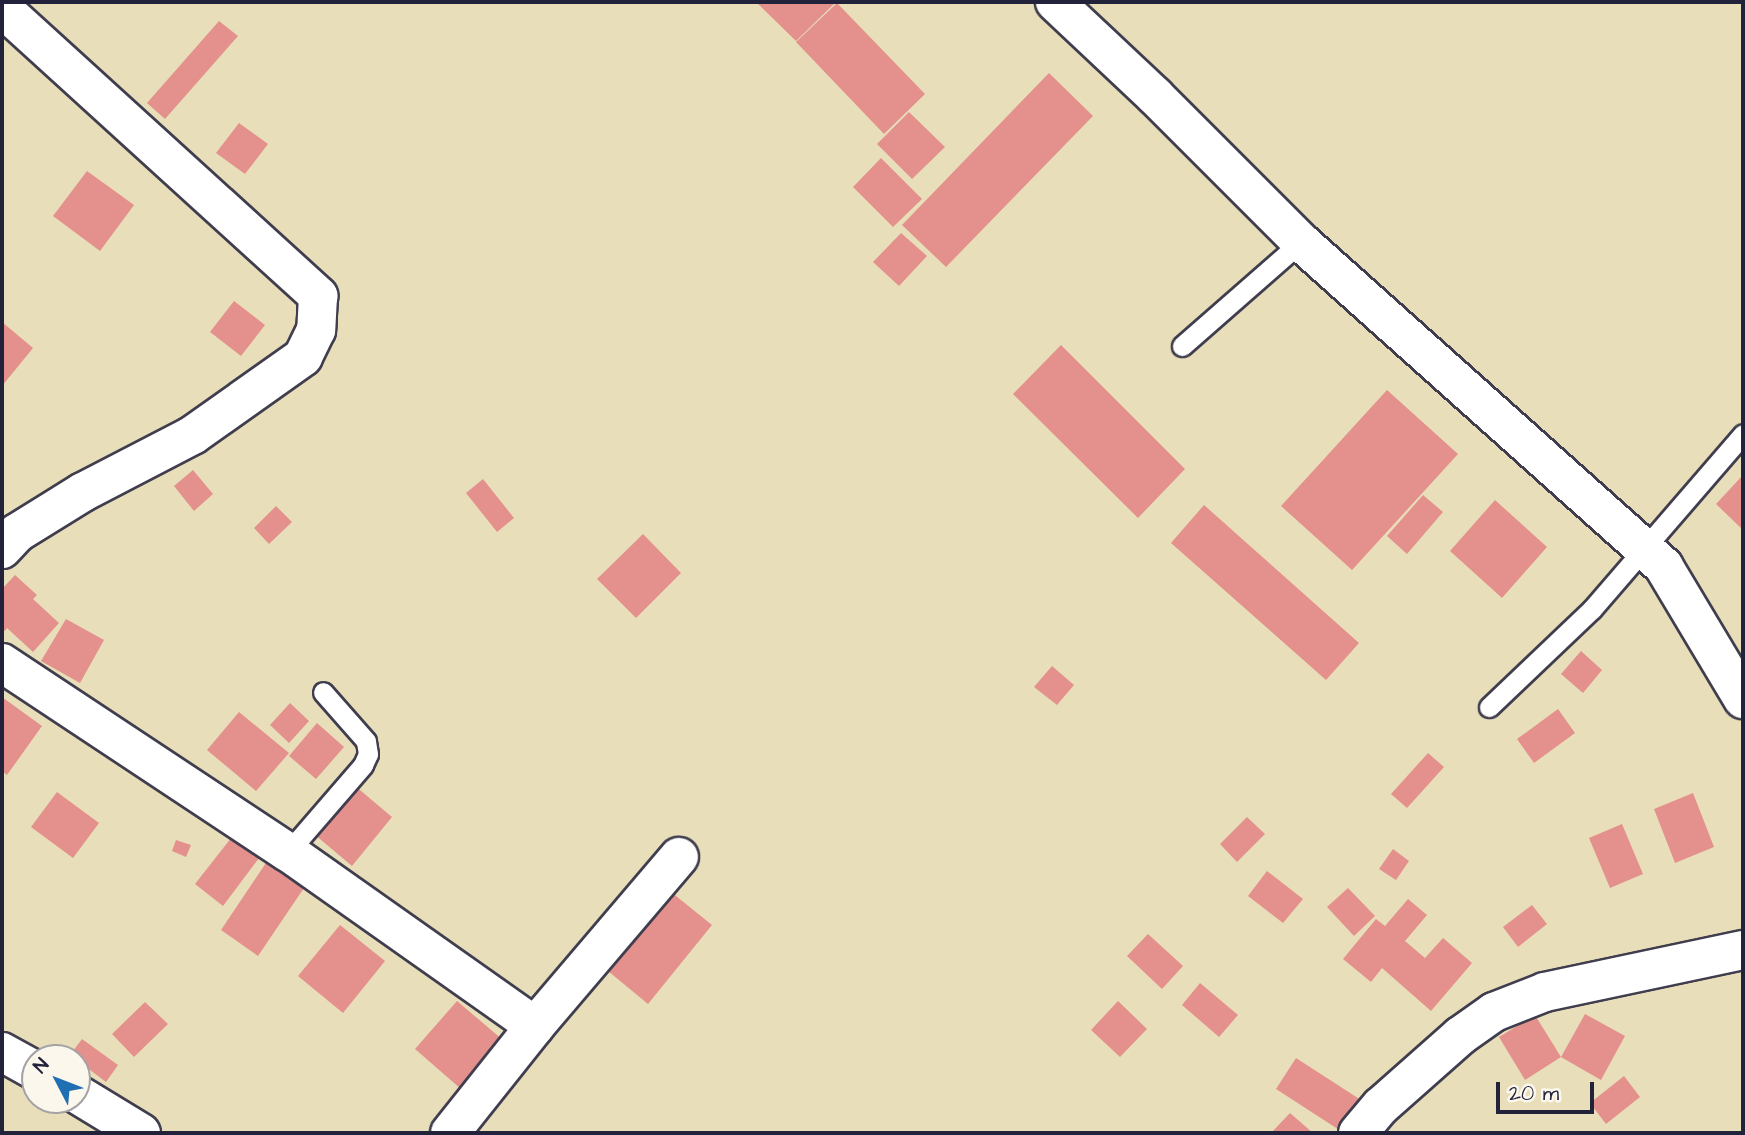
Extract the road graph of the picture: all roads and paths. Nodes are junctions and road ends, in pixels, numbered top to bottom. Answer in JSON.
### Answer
{"nodes":[{"id":1,"x":1055,"y":2,"type":"edge"},
{"id":2,"x":2,"y":8,"type":"edge"},
{"id":3,"x":1301,"y":242,"type":"junction"},
{"id":4,"x":1182,"y":346,"type":"dead end"},
{"id":5,"x":1743,"y":434,"type":"edge"},
{"id":6,"x":2,"y":548,"type":"edge"},
{"id":7,"x":1643,"y":548,"type":"junction"},
{"id":8,"x":2,"y":663,"type":"edge"},
{"id":9,"x":323,"y":692,"type":"dead end"},
{"id":10,"x":1743,"y":699,"type":"edge"},
{"id":11,"x":1489,"y":707,"type":"dead end"},
{"id":12,"x":288,"y":852,"type":"junction"},
{"id":13,"x":678,"y":858,"type":"dead end"},
{"id":14,"x":1743,"y":950,"type":"edge"},
{"id":15,"x":535,"y":1026,"type":"junction"},
{"id":16,"x":2,"y":1052,"type":"edge"},
{"id":17,"x":21,"y":1062,"type":"edge"},
{"id":18,"x":91,"y":1103,"type":"edge"},
{"id":19,"x":141,"y":1133,"type":"edge"},
{"id":20,"x":450,"y":1133,"type":"edge"},
{"id":21,"x":1357,"y":1133,"type":"edge"}],
"edges":[{"from":1,"to":3,"type":"street"},
{"from":2,"to":6,"type":"street"},
{"from":3,"to":4,"type":"lane"},
{"from":3,"to":7,"type":"street"},
{"from":5,"to":7,"type":"lane"},
{"from":7,"to":10,"type":"street"},
{"from":7,"to":11,"type":"lane"},
{"from":8,"to":12,"type":"street"},
{"from":9,"to":12,"type":"lane"},
{"from":12,"to":15,"type":"street"},
{"from":13,"to":15,"type":"street"},
{"from":14,"to":21,"type":"street"},
{"from":15,"to":20,"type":"street"},
{"from":16,"to":17,"type":"street"},
{"from":18,"to":19,"type":"street"}]}
